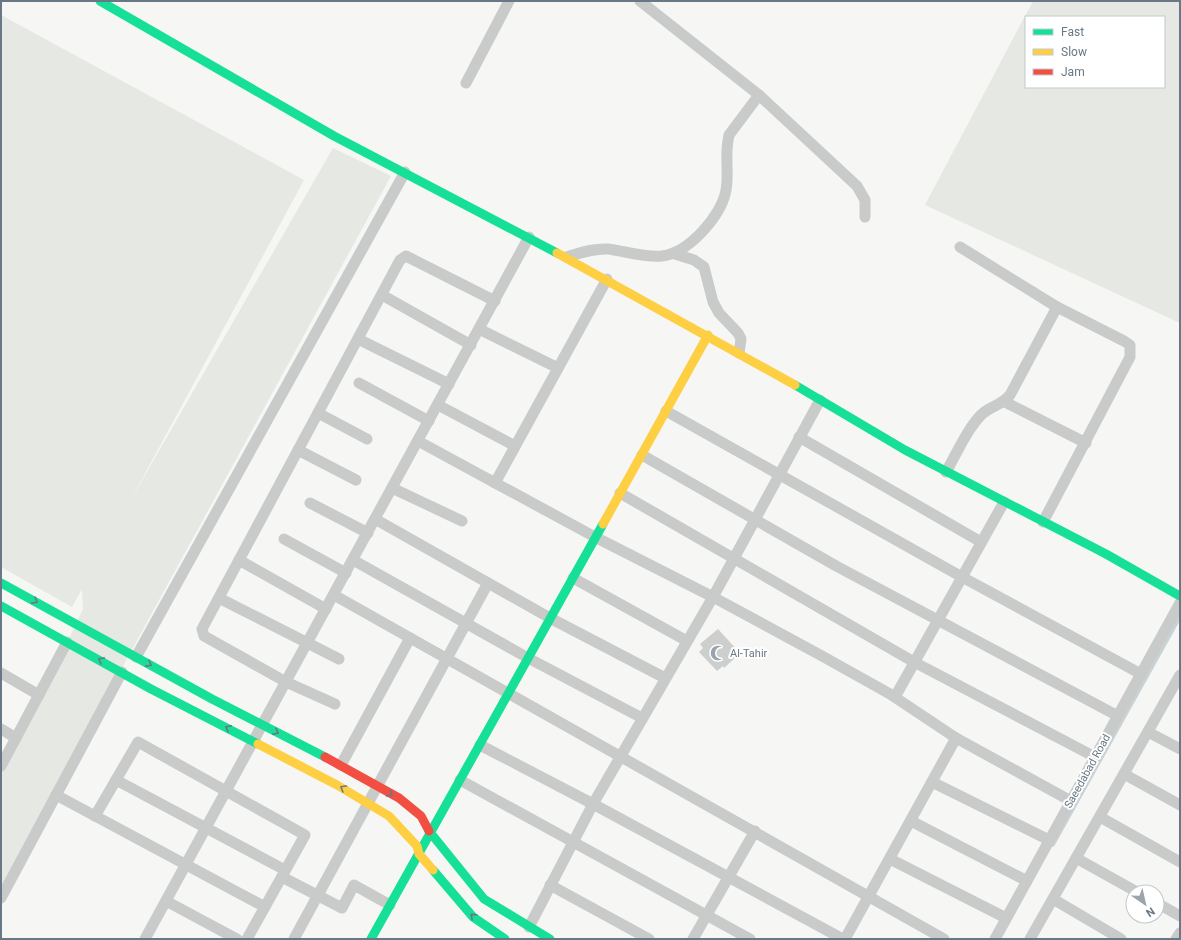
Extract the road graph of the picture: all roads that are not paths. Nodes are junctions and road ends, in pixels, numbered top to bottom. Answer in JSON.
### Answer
{"nodes":[{"id":1,"x":100,"y":1,"type":"edge"},
{"id":2,"x":509,"y":1,"type":"edge"},
{"id":3,"x":640,"y":1,"type":"edge"},
{"id":4,"x":466,"y":83,"type":"dead end"},
{"id":5,"x":759,"y":95,"type":"junction"},
{"id":6,"x":405,"y":172,"type":"junction"},
{"id":7,"x":865,"y":217,"type":"dead end"},
{"id":8,"x":529,"y":238,"type":"junction"},
{"id":9,"x":960,"y":247,"type":"dead end"},
{"id":10,"x":675,"y":254,"type":"junction"},
{"id":11,"x":566,"y":257,"type":"junction"},
{"id":12,"x":607,"y":279,"type":"junction"},
{"id":13,"x":382,"y":295,"type":"junction"},
{"id":14,"x":495,"y":301,"type":"junction"},
{"id":15,"x":1057,"y":307,"type":"junction"},
{"id":16,"x":479,"y":329,"type":"junction"},
{"id":17,"x":708,"y":335,"type":"junction"},
{"id":18,"x":358,"y":339,"type":"junction"},
{"id":19,"x":471,"y":345,"type":"junction"},
{"id":20,"x":739,"y":353,"type":"junction"},
{"id":21,"x":558,"y":368,"type":"junction"},
{"id":22,"x":359,"y":383,"type":"dead end"},
{"id":23,"x":449,"y":384,"type":"junction"},
{"id":24,"x":820,"y":400,"type":"junction"},
{"id":25,"x":1005,"y":402,"type":"junction"},
{"id":26,"x":438,"y":405,"type":"junction"},
{"id":27,"x":666,"y":411,"type":"junction"},
{"id":28,"x":318,"y":413,"type":"junction"},
{"id":29,"x":429,"y":420,"type":"junction"},
{"id":30,"x":799,"y":437,"type":"junction"},
{"id":31,"x":368,"y":439,"type":"dead end"},
{"id":32,"x":418,"y":441,"type":"junction"},
{"id":33,"x":1086,"y":443,"type":"junction"},
{"id":34,"x":515,"y":446,"type":"junction"},
{"id":35,"x":298,"y":450,"type":"junction"},
{"id":36,"x":642,"y":455,"type":"junction"},
{"id":37,"x":946,"y":472,"type":"junction"},
{"id":38,"x":779,"y":474,"type":"junction"},
{"id":39,"x":356,"y":480,"type":"dead end"},
{"id":40,"x":495,"y":483,"type":"junction"},
{"id":41,"x":392,"y":488,"type":"junction"},
{"id":42,"x":620,"y":493,"type":"junction"},
{"id":43,"x":1004,"y":502,"type":"junction"},
{"id":44,"x":310,"y":503,"type":"dead end"},
{"id":45,"x":375,"y":519,"type":"junction"},
{"id":46,"x":755,"y":519,"type":"junction"},
{"id":47,"x":462,"y":520,"type":"dead end"},
{"id":48,"x":1043,"y":522,"type":"junction"},
{"id":49,"x":368,"y":532,"type":"junction"},
{"id":50,"x":595,"y":537,"type":"junction"},
{"id":51,"x":284,"y":539,"type":"dead end"},
{"id":52,"x":981,"y":542,"type":"junction"},
{"id":53,"x":733,"y":558,"type":"junction"},
{"id":54,"x":239,"y":560,"type":"junction"},
{"id":55,"x":353,"y":560,"type":"junction"},
{"id":56,"x":346,"y":573,"type":"junction"},
{"id":57,"x":962,"y":577,"type":"junction"},
{"id":58,"x":573,"y":578,"type":"junction"},
{"id":59,"x":1,"y":583,"type":"edge"},
{"id":60,"x":488,"y":583,"type":"junction"},
{"id":61,"x":334,"y":595,"type":"junction"},
{"id":62,"x":712,"y":596,"type":"junction"},
{"id":63,"x":1180,"y":596,"type":"edge"},
{"id":64,"x":219,"y":598,"type":"junction"},
{"id":65,"x":1180,"y":604,"type":"edge"},
{"id":66,"x":1,"y":606,"type":"edge"},
{"id":67,"x":326,"y":609,"type":"junction"},
{"id":68,"x":550,"y":618,"type":"junction"},
{"id":69,"x":938,"y":619,"type":"junction"},
{"id":70,"x":466,"y":624,"type":"junction"},
{"id":71,"x":410,"y":638,"type":"junction"},
{"id":72,"x":687,"y":641,"type":"junction"},
{"id":73,"x":67,"y":642,"type":"junction"},
{"id":74,"x":308,"y":642,"type":"junction"},
{"id":75,"x":136,"y":657,"type":"junction"},
{"id":76,"x":528,"y":658,"type":"junction"},
{"id":77,"x":339,"y":659,"type":"dead end"},
{"id":78,"x":447,"y":659,"type":"junction"},
{"id":79,"x":914,"y":662,"type":"junction"},
{"id":80,"x":122,"y":672,"type":"junction"},
{"id":81,"x":1,"y":673,"type":"edge"},
{"id":82,"x":1141,"y":674,"type":"junction"},
{"id":83,"x":1180,"y":675,"type":"edge"},
{"id":84,"x":665,"y":678,"type":"junction"},
{"id":85,"x":286,"y":682,"type":"junction"},
{"id":86,"x":1176,"y":692,"type":"edge"},
{"id":87,"x":508,"y":694,"type":"junction"},
{"id":88,"x":39,"y":695,"type":"junction"},
{"id":89,"x":895,"y":697,"type":"junction"},
{"id":90,"x":335,"y":704,"type":"dead end"},
{"id":91,"x":1118,"y":716,"type":"junction"},
{"id":92,"x":642,"y":718,"type":"junction"},
{"id":93,"x":262,"y":725,"type":"junction"},
{"id":94,"x":1,"y":729,"type":"edge"},
{"id":95,"x":1148,"y":732,"type":"junction"},
{"id":96,"x":16,"y":738,"type":"junction"},
{"id":97,"x":956,"y":738,"type":"junction"},
{"id":98,"x":253,"y":741,"type":"junction"},
{"id":99,"x":480,"y":745,"type":"junction"},
{"id":100,"x":1180,"y":749,"type":"edge"},
{"id":101,"x":620,"y":755,"type":"junction"},
{"id":102,"x":1095,"y":757,"type":"junction"},
{"id":103,"x":341,"y":765,"type":"junction"},
{"id":104,"x":1,"y":766,"type":"edge"},
{"id":105,"x":1124,"y":774,"type":"junction"},
{"id":106,"x":116,"y":780,"type":"junction"},
{"id":107,"x":460,"y":780,"type":"junction"},
{"id":108,"x":932,"y":782,"type":"junction"},
{"id":109,"x":377,"y":786,"type":"junction"},
{"id":110,"x":226,"y":792,"type":"junction"},
{"id":111,"x":56,"y":795,"type":"junction"},
{"id":112,"x":1070,"y":801,"type":"junction"},
{"id":113,"x":367,"y":803,"type":"junction"},
{"id":114,"x":593,"y":804,"type":"junction"},
{"id":115,"x":1180,"y":805,"type":"edge"},
{"id":116,"x":95,"y":816,"type":"junction"},
{"id":117,"x":1100,"y":817,"type":"junction"},
{"id":118,"x":911,"y":821,"type":"junction"},
{"id":119,"x":206,"y":828,"type":"junction"},
{"id":120,"x":755,"y":831,"type":"junction"},
{"id":121,"x":430,"y":834,"type":"junction"},
{"id":122,"x":1049,"y":840,"type":"junction"},
{"id":123,"x":573,"y":842,"type":"junction"},
{"id":124,"x":419,"y":854,"type":"junction"},
{"id":125,"x":1076,"y":858,"type":"junction"},
{"id":126,"x":890,"y":859,"type":"junction"},
{"id":127,"x":1180,"y":862,"type":"edge"},
{"id":128,"x":185,"y":865,"type":"junction"},
{"id":129,"x":283,"y":874,"type":"junction"},
{"id":130,"x":729,"y":877,"type":"junction"},
{"id":131,"x":1027,"y":881,"type":"junction"},
{"id":132,"x":550,"y":885,"type":"junction"},
{"id":133,"x":1125,"y":885,"type":"edge"},
{"id":134,"x":318,"y":895,"type":"junction"},
{"id":135,"x":869,"y":897,"type":"junction"},
{"id":136,"x":1,"y":898,"type":"edge"},
{"id":137,"x":1053,"y":899,"type":"junction"},
{"id":138,"x":166,"y":901,"type":"junction"},
{"id":139,"x":390,"y":905,"type":"junction"},
{"id":140,"x":265,"y":907,"type":"junction"},
{"id":141,"x":1165,"y":908,"type":"edge"},
{"id":142,"x":707,"y":915,"type":"junction"},
{"id":143,"x":1180,"y":916,"type":"edge"},
{"id":144,"x":1006,"y":918,"type":"junction"},
{"id":145,"x":529,"y":927,"type":"junction"},
{"id":146,"x":1180,"y":933,"type":"edge"},
{"id":147,"x":1031,"y":938,"type":"edge"},
{"id":148,"x":146,"y":939,"type":"edge"},
{"id":149,"x":237,"y":939,"type":"edge"},
{"id":150,"x":247,"y":939,"type":"edge"},
{"id":151,"x":294,"y":939,"type":"edge"},
{"id":152,"x":371,"y":939,"type":"edge"},
{"id":153,"x":505,"y":939,"type":"edge"},
{"id":154,"x":550,"y":939,"type":"edge"},
{"id":155,"x":649,"y":939,"type":"edge"},
{"id":156,"x":693,"y":939,"type":"edge"},
{"id":157,"x":750,"y":939,"type":"edge"},
{"id":158,"x":844,"y":939,"type":"edge"},
{"id":159,"x":944,"y":939,"type":"edge"},
{"id":160,"x":995,"y":939,"type":"edge"},
{"id":161,"x":1121,"y":939,"type":"edge"},
{"id":162,"x":1176,"y":939,"type":"edge"}],
"edges":[{"from":1,"to":6,"type":"street"},
{"from":2,"to":4,"type":"street"},
{"from":3,"to":5,"type":"street"},
{"from":5,"to":7,"type":"street"},
{"from":5,"to":10,"type":"street"},
{"from":6,"to":8,"type":"street"},
{"from":6,"to":75,"type":"street"},
{"from":8,"to":11,"type":"street"},
{"from":8,"to":14,"type":"street"},
{"from":9,"to":15,"type":"street"},
{"from":10,"to":11,"type":"street"},
{"from":10,"to":20,"type":"street"},
{"from":11,"to":12,"type":"street"},
{"from":12,"to":17,"type":"street"},
{"from":12,"to":21,"type":"street"},
{"from":13,"to":14,"type":"street"},
{"from":13,"to":18,"type":"street"},
{"from":13,"to":19,"type":"street"},
{"from":14,"to":16,"type":"street"},
{"from":15,"to":25,"type":"street"},
{"from":15,"to":33,"type":"street"},
{"from":16,"to":19,"type":"street"},
{"from":16,"to":21,"type":"street"},
{"from":17,"to":20,"type":"street"},
{"from":17,"to":27,"type":"street"},
{"from":18,"to":23,"type":"street"},
{"from":18,"to":28,"type":"street"},
{"from":19,"to":23,"type":"street"},
{"from":20,"to":24,"type":"street"},
{"from":21,"to":34,"type":"street"},
{"from":22,"to":29,"type":"street"},
{"from":23,"to":26,"type":"street"},
{"from":24,"to":30,"type":"street"},
{"from":24,"to":37,"type":"street"},
{"from":25,"to":33,"type":"street"},
{"from":25,"to":37,"type":"street"},
{"from":26,"to":29,"type":"street"},
{"from":26,"to":34,"type":"street"},
{"from":27,"to":36,"type":"street"},
{"from":27,"to":38,"type":"street"},
{"from":28,"to":31,"type":"street"},
{"from":28,"to":35,"type":"street"},
{"from":29,"to":32,"type":"street"},
{"from":30,"to":38,"type":"street"},
{"from":30,"to":52,"type":"street"},
{"from":32,"to":40,"type":"street"},
{"from":32,"to":41,"type":"street"},
{"from":33,"to":48,"type":"street"},
{"from":34,"to":40,"type":"street"},
{"from":35,"to":39,"type":"street"},
{"from":35,"to":54,"type":"street"},
{"from":36,"to":42,"type":"street"},
{"from":36,"to":46,"type":"street"},
{"from":37,"to":43,"type":"street"},
{"from":38,"to":46,"type":"street"},
{"from":38,"to":57,"type":"street"},
{"from":40,"to":50,"type":"street"},
{"from":41,"to":45,"type":"street"},
{"from":41,"to":47,"type":"street"},
{"from":42,"to":50,"type":"street"},
{"from":42,"to":53,"type":"street"},
{"from":43,"to":48,"type":"street"},
{"from":43,"to":52,"type":"street"},
{"from":44,"to":49,"type":"street"},
{"from":45,"to":49,"type":"street"},
{"from":45,"to":60,"type":"street"},
{"from":46,"to":53,"type":"street"},
{"from":46,"to":69,"type":"street"},
{"from":48,"to":63,"type":"street"},
{"from":49,"to":55,"type":"street"},
{"from":50,"to":58,"type":"street"},
{"from":50,"to":62,"type":"street"},
{"from":51,"to":56,"type":"street"},
{"from":52,"to":57,"type":"street"},
{"from":53,"to":62,"type":"street"},
{"from":53,"to":79,"type":"street"},
{"from":54,"to":64,"type":"street"},
{"from":54,"to":67,"type":"street"},
{"from":55,"to":56,"type":"street"},
{"from":55,"to":70,"type":"street"},
{"from":56,"to":61,"type":"street"},
{"from":57,"to":69,"type":"street"},
{"from":57,"to":82,"type":"street"},
{"from":58,"to":68,"type":"street"},
{"from":58,"to":72,"type":"street"},
{"from":59,"to":75,"type":"street","one_way":true},
{"from":60,"to":68,"type":"street"},
{"from":60,"to":70,"type":"street"},
{"from":61,"to":67,"type":"street"},
{"from":61,"to":71,"type":"street"},
{"from":62,"to":72,"type":"street"},
{"from":62,"to":89,"type":"street"},
{"from":64,"to":74,"type":"street"},
{"from":64,"to":85,"type":"street"},
{"from":65,"to":82,"type":"street","name":"Saeedabad Road"},
{"from":66,"to":73,"type":"street"},
{"from":67,"to":74,"type":"street"},
{"from":68,"to":76,"type":"street"},
{"from":68,"to":84,"type":"street"},
{"from":69,"to":79,"type":"street"},
{"from":69,"to":91,"type":"street"},
{"from":70,"to":76,"type":"street"},
{"from":70,"to":78,"type":"street"},
{"from":71,"to":78,"type":"street"},
{"from":71,"to":103,"type":"street"},
{"from":72,"to":84,"type":"street"},
{"from":80,"to":73,"type":"street","one_way":true},
{"from":73,"to":88,"type":"street"},
{"from":74,"to":77,"type":"street"},
{"from":74,"to":85,"type":"street"},
{"from":75,"to":93,"type":"street","one_way":true},
{"from":76,"to":87,"type":"street"},
{"from":76,"to":92,"type":"street"},
{"from":78,"to":87,"type":"street"},
{"from":78,"to":109,"type":"street"},
{"from":79,"to":89,"type":"street"},
{"from":79,"to":102,"type":"street"},
{"from":98,"to":80,"type":"street","one_way":true},
{"from":80,"to":111,"type":"street"},
{"from":81,"to":88,"type":"street"},
{"from":82,"to":91,"type":"street","name":"Saeedabad Road"},
{"from":83,"to":86,"type":"street"},
{"from":84,"to":92,"type":"street"},
{"from":85,"to":90,"type":"street"},
{"from":85,"to":93,"type":"street"},
{"from":86,"to":95,"type":"street"},
{"from":87,"to":99,"type":"street"},
{"from":87,"to":101,"type":"street"},
{"from":88,"to":96,"type":"street"},
{"from":89,"to":97,"type":"street"},
{"from":91,"to":102,"type":"street","name":"Saeedabad Road"},
{"from":92,"to":101,"type":"street"},
{"from":93,"to":98,"type":"street"},
{"from":93,"to":103,"type":"street","one_way":true},
{"from":94,"to":96,"type":"street"},
{"from":95,"to":100,"type":"street"},
{"from":95,"to":105,"type":"street"},
{"from":96,"to":104,"type":"street"},
{"from":97,"to":108,"type":"street"},
{"from":97,"to":112,"type":"street"},
{"from":98,"to":110,"type":"street"},
{"from":113,"to":98,"type":"street","one_way":true},
{"from":99,"to":107,"type":"street"},
{"from":99,"to":114,"type":"street"},
{"from":101,"to":114,"type":"street"},
{"from":101,"to":120,"type":"street"},
{"from":102,"to":112,"type":"street","name":"Saeedabad Road"},
{"from":103,"to":109,"type":"street"},
{"from":105,"to":115,"type":"street"},
{"from":105,"to":117,"type":"street"},
{"from":106,"to":110,"type":"street"},
{"from":106,"to":116,"type":"street"},
{"from":106,"to":119,"type":"street"},
{"from":107,"to":121,"type":"street"},
{"from":107,"to":123,"type":"street"},
{"from":108,"to":118,"type":"street"},
{"from":108,"to":122,"type":"street"},
{"from":109,"to":113,"type":"street"},
{"from":109,"to":121,"type":"street","one_way":true},
{"from":110,"to":119,"type":"street"},
{"from":110,"to":129,"type":"street"},
{"from":111,"to":116,"type":"street"},
{"from":111,"to":136,"type":"street"},
{"from":112,"to":122,"type":"street","name":"Saeedabad Road"},
{"from":113,"to":124,"type":"street"},
{"from":113,"to":134,"type":"street"},
{"from":114,"to":123,"type":"street"},
{"from":114,"to":130,"type":"street"},
{"from":116,"to":128,"type":"street"},
{"from":117,"to":125,"type":"street"},
{"from":117,"to":127,"type":"street"},
{"from":118,"to":126,"type":"street"},
{"from":118,"to":131,"type":"street"},
{"from":119,"to":128,"type":"street"},
{"from":119,"to":129,"type":"street"},
{"from":120,"to":130,"type":"street"},
{"from":120,"to":135,"type":"street"},
{"from":121,"to":124,"type":"street"},
{"from":121,"to":145,"type":"street"},
{"from":122,"to":131,"type":"street","name":"Saeedabad Road"},
{"from":123,"to":132,"type":"street"},
{"from":123,"to":142,"type":"street"},
{"from":124,"to":139,"type":"street"},
{"from":153,"to":124,"type":"street","one_way":true},
{"from":125,"to":133,"type":"street"},
{"from":125,"to":137,"type":"street"},
{"from":126,"to":135,"type":"street"},
{"from":126,"to":144,"type":"street"},
{"from":128,"to":138,"type":"street"},
{"from":128,"to":140,"type":"street"},
{"from":129,"to":134,"type":"street"},
{"from":129,"to":140,"type":"street"},
{"from":130,"to":142,"type":"street"},
{"from":130,"to":158,"type":"street"},
{"from":131,"to":144,"type":"street","name":"Saeedabad Road"},
{"from":132,"to":145,"type":"street"},
{"from":132,"to":155,"type":"street"},
{"from":134,"to":139,"type":"street"},
{"from":134,"to":151,"type":"street"},
{"from":135,"to":158,"type":"street"},
{"from":135,"to":159,"type":"street"},
{"from":137,"to":147,"type":"street"},
{"from":137,"to":161,"type":"street"},
{"from":138,"to":148,"type":"street"},
{"from":138,"to":149,"type":"street"},
{"from":139,"to":152,"type":"street"},
{"from":140,"to":150,"type":"street"},
{"from":141,"to":143,"type":"street"},
{"from":142,"to":156,"type":"street"},
{"from":142,"to":157,"type":"street"},
{"from":144,"to":160,"type":"street","name":"Saeedabad Road"},
{"from":145,"to":154,"type":"street"},
{"from":146,"to":162,"type":"street"}]}
